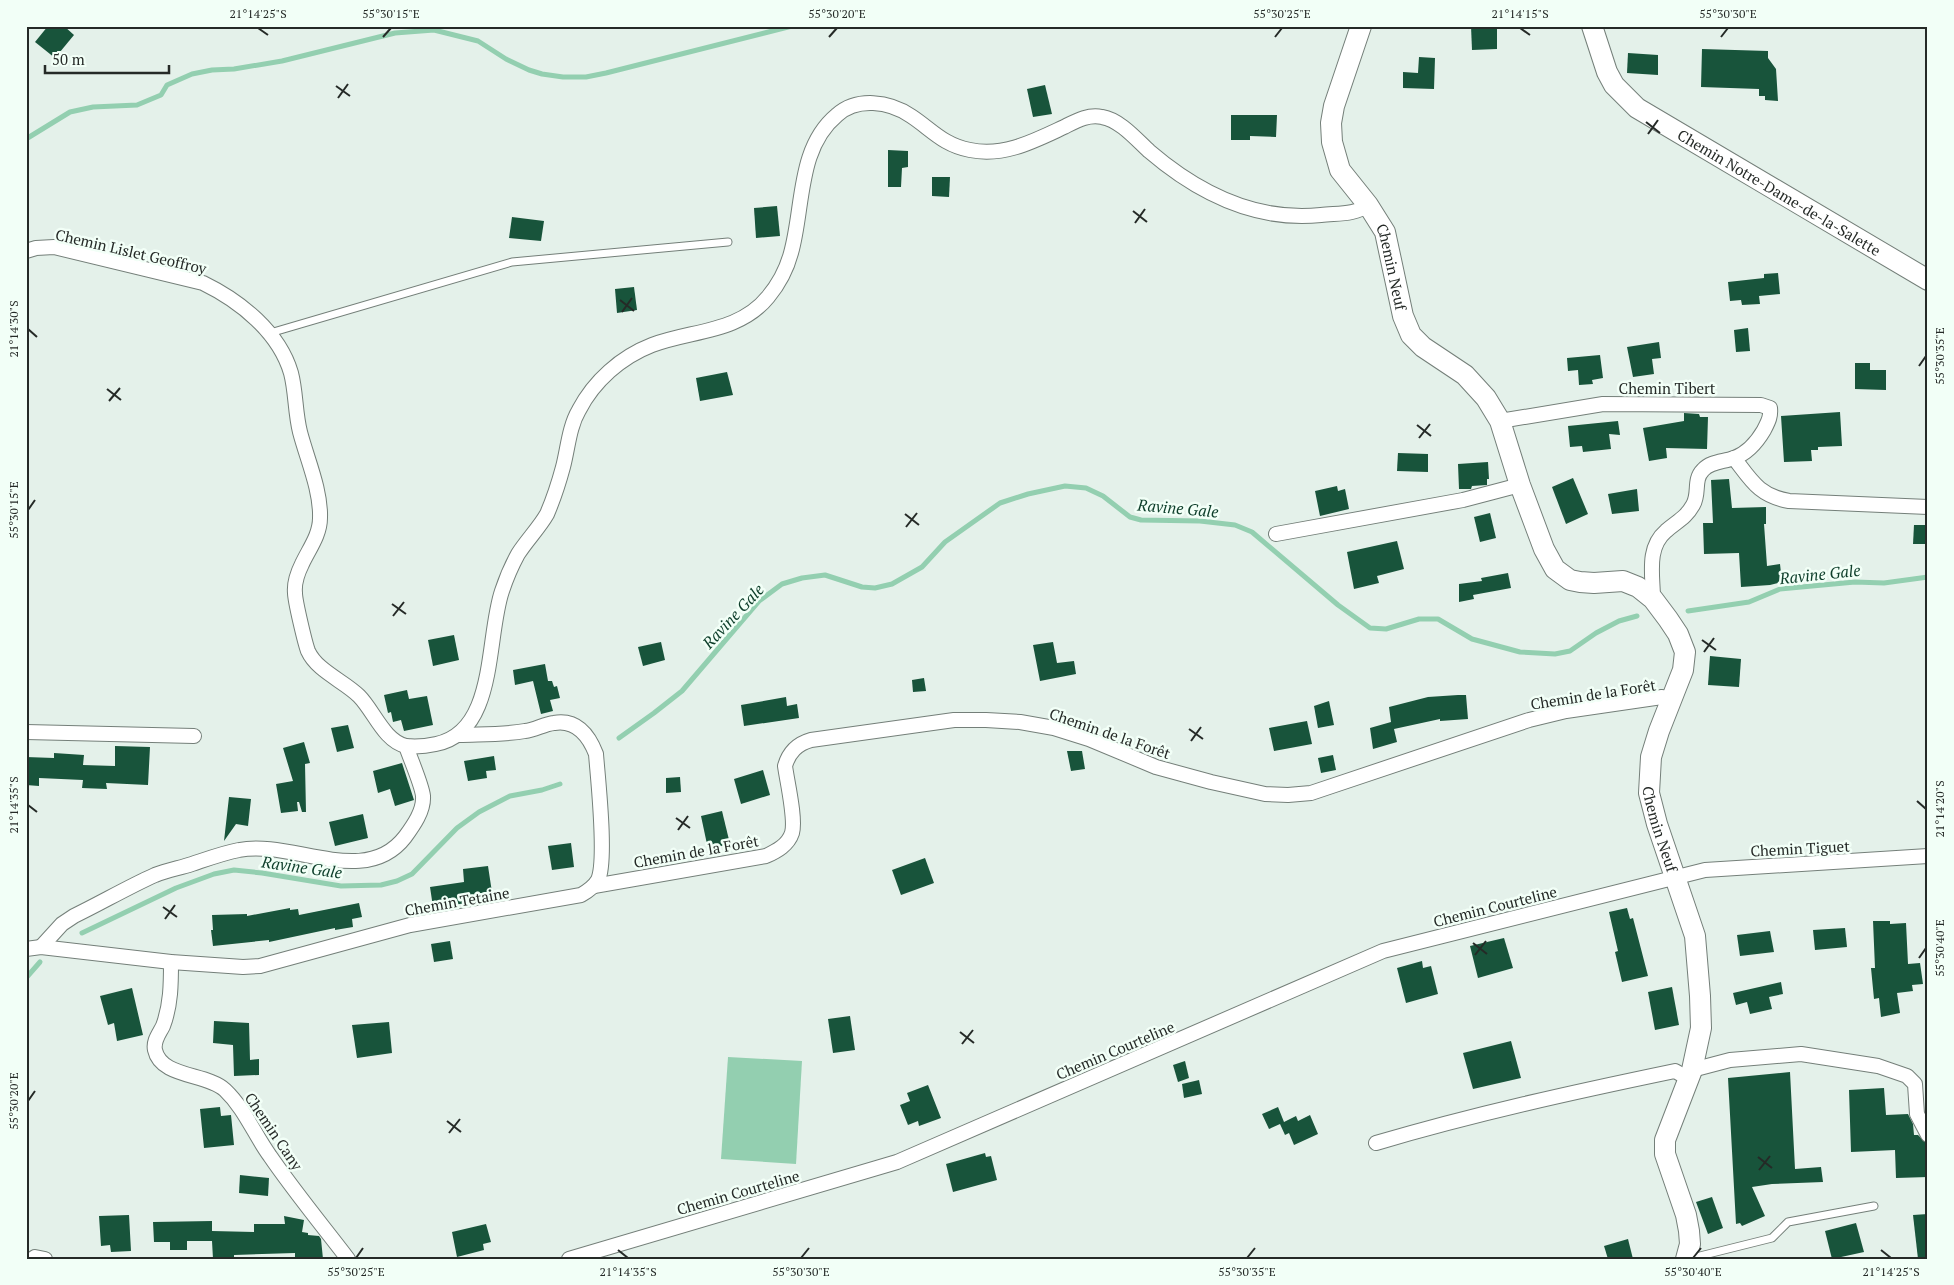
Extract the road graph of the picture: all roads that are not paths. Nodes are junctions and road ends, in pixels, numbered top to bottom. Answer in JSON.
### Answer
{"nodes":[{"id":1,"x":1361,"y":26,"type":"edge"},
{"id":2,"x":1592,"y":26,"type":"edge"},
{"id":3,"x":1368,"y":205,"type":"junction"},
{"id":4,"x":728,"y":242,"type":"dead end"},
{"id":5,"x":26,"y":251,"type":"edge"},
{"id":6,"x":1928,"y":280,"type":"edge"},
{"id":7,"x":270,"y":333,"type":"junction"},
{"id":8,"x":1500,"y":421,"type":"junction"},
{"id":9,"x":1734,"y":458,"type":"junction"},
{"id":10,"x":1520,"y":485,"type":"junction"},
{"id":11,"x":1928,"y":507,"type":"edge"},
{"id":12,"x":1276,"y":534,"type":"dead end"},
{"id":13,"x":1653,"y":599,"type":"junction"},
{"id":14,"x":1670,"y":702,"type":"junction"},
{"id":15,"x":26,"y":732,"type":"edge"},
{"id":16,"x":459,"y":735,"type":"junction"},
{"id":17,"x":194,"y":736,"type":"dead end"},
{"id":18,"x":406,"y":746,"type":"junction"},
{"id":19,"x":1928,"y":856,"type":"edge"},
{"id":20,"x":1675,"y":878,"type":"junction"},
{"id":21,"x":594,"y":886,"type":"junction"},
{"id":22,"x":41,"y":947,"type":"junction"},
{"id":23,"x":26,"y":949,"type":"edge"},
{"id":24,"x":172,"y":962,"type":"junction"},
{"id":25,"x":1690,"y":1074,"type":"junction"},
{"id":26,"x":1928,"y":1134,"type":"edge"},
{"id":27,"x":1376,"y":1143,"type":"dead end"},
{"id":28,"x":1874,"y":1206,"type":"dead end"},
{"id":29,"x":32,"y":1259,"type":"edge"},
{"id":30,"x":45,"y":1259,"type":"edge"},
{"id":31,"x":348,"y":1259,"type":"edge"},
{"id":32,"x":568,"y":1259,"type":"edge"},
{"id":33,"x":1687,"y":1259,"type":"edge"}],
"edges":[{"from":1,"to":3,"type":"main road","name":"Chemin Neuf"},
{"from":2,"to":6,"type":"main road","name":"Chemin Notre-Dame-de-la-Salette"},
{"from":3,"to":8,"type":"main road","name":"Chemin Neuf"},
{"from":3,"to":16,"type":"street"},
{"from":4,"to":7,"type":"lane"},
{"from":5,"to":7,"type":"street","name":"Chemin Lislet Geoffroy"},
{"from":7,"to":18,"type":"street","name":"Chemin Lislet Geoffroy"},
{"from":8,"to":9,"type":"street","name":"Chemin Tibert"},
{"from":8,"to":10,"type":"main road","name":"Chemin Neuf"},
{"from":9,"to":11,"type":"street"},
{"from":9,"to":13,"type":"street","name":"Chemin Tibert"},
{"from":10,"to":12,"type":"street"},
{"from":10,"to":13,"type":"main road","name":"Chemin Neuf"},
{"from":13,"to":14,"type":"main road","name":"Chemin Neuf"},
{"from":14,"to":20,"type":"main road","name":"Chemin Neuf"},
{"from":14,"to":21,"type":"street","name":"Chemin de la Forêt"},
{"from":15,"to":17,"type":"street"},
{"from":16,"to":18,"type":"street"},
{"from":16,"to":21,"type":"street"},
{"from":18,"to":22,"type":"street"},
{"from":19,"to":20,"type":"street","name":"Chemin Tiguet"},
{"from":20,"to":25,"type":"main road","name":"Chemin Neuf"},
{"from":20,"to":32,"type":"street","name":"Chemin Courteline"},
{"from":21,"to":24,"type":"street","name":"Chemin Tetaine"},
{"from":22,"to":23,"type":"street","name":"Chemin Tetaine"},
{"from":22,"to":24,"type":"street","name":"Chemin Tetaine"},
{"from":24,"to":31,"type":"street","name":"Chemin Cany"},
{"from":25,"to":26,"type":"street"},
{"from":25,"to":27,"type":"street"},
{"from":25,"to":33,"type":"main road","name":"Chemin Neuf"},
{"from":28,"to":33,"type":"lane"},
{"from":29,"to":30,"type":"street"}]}
